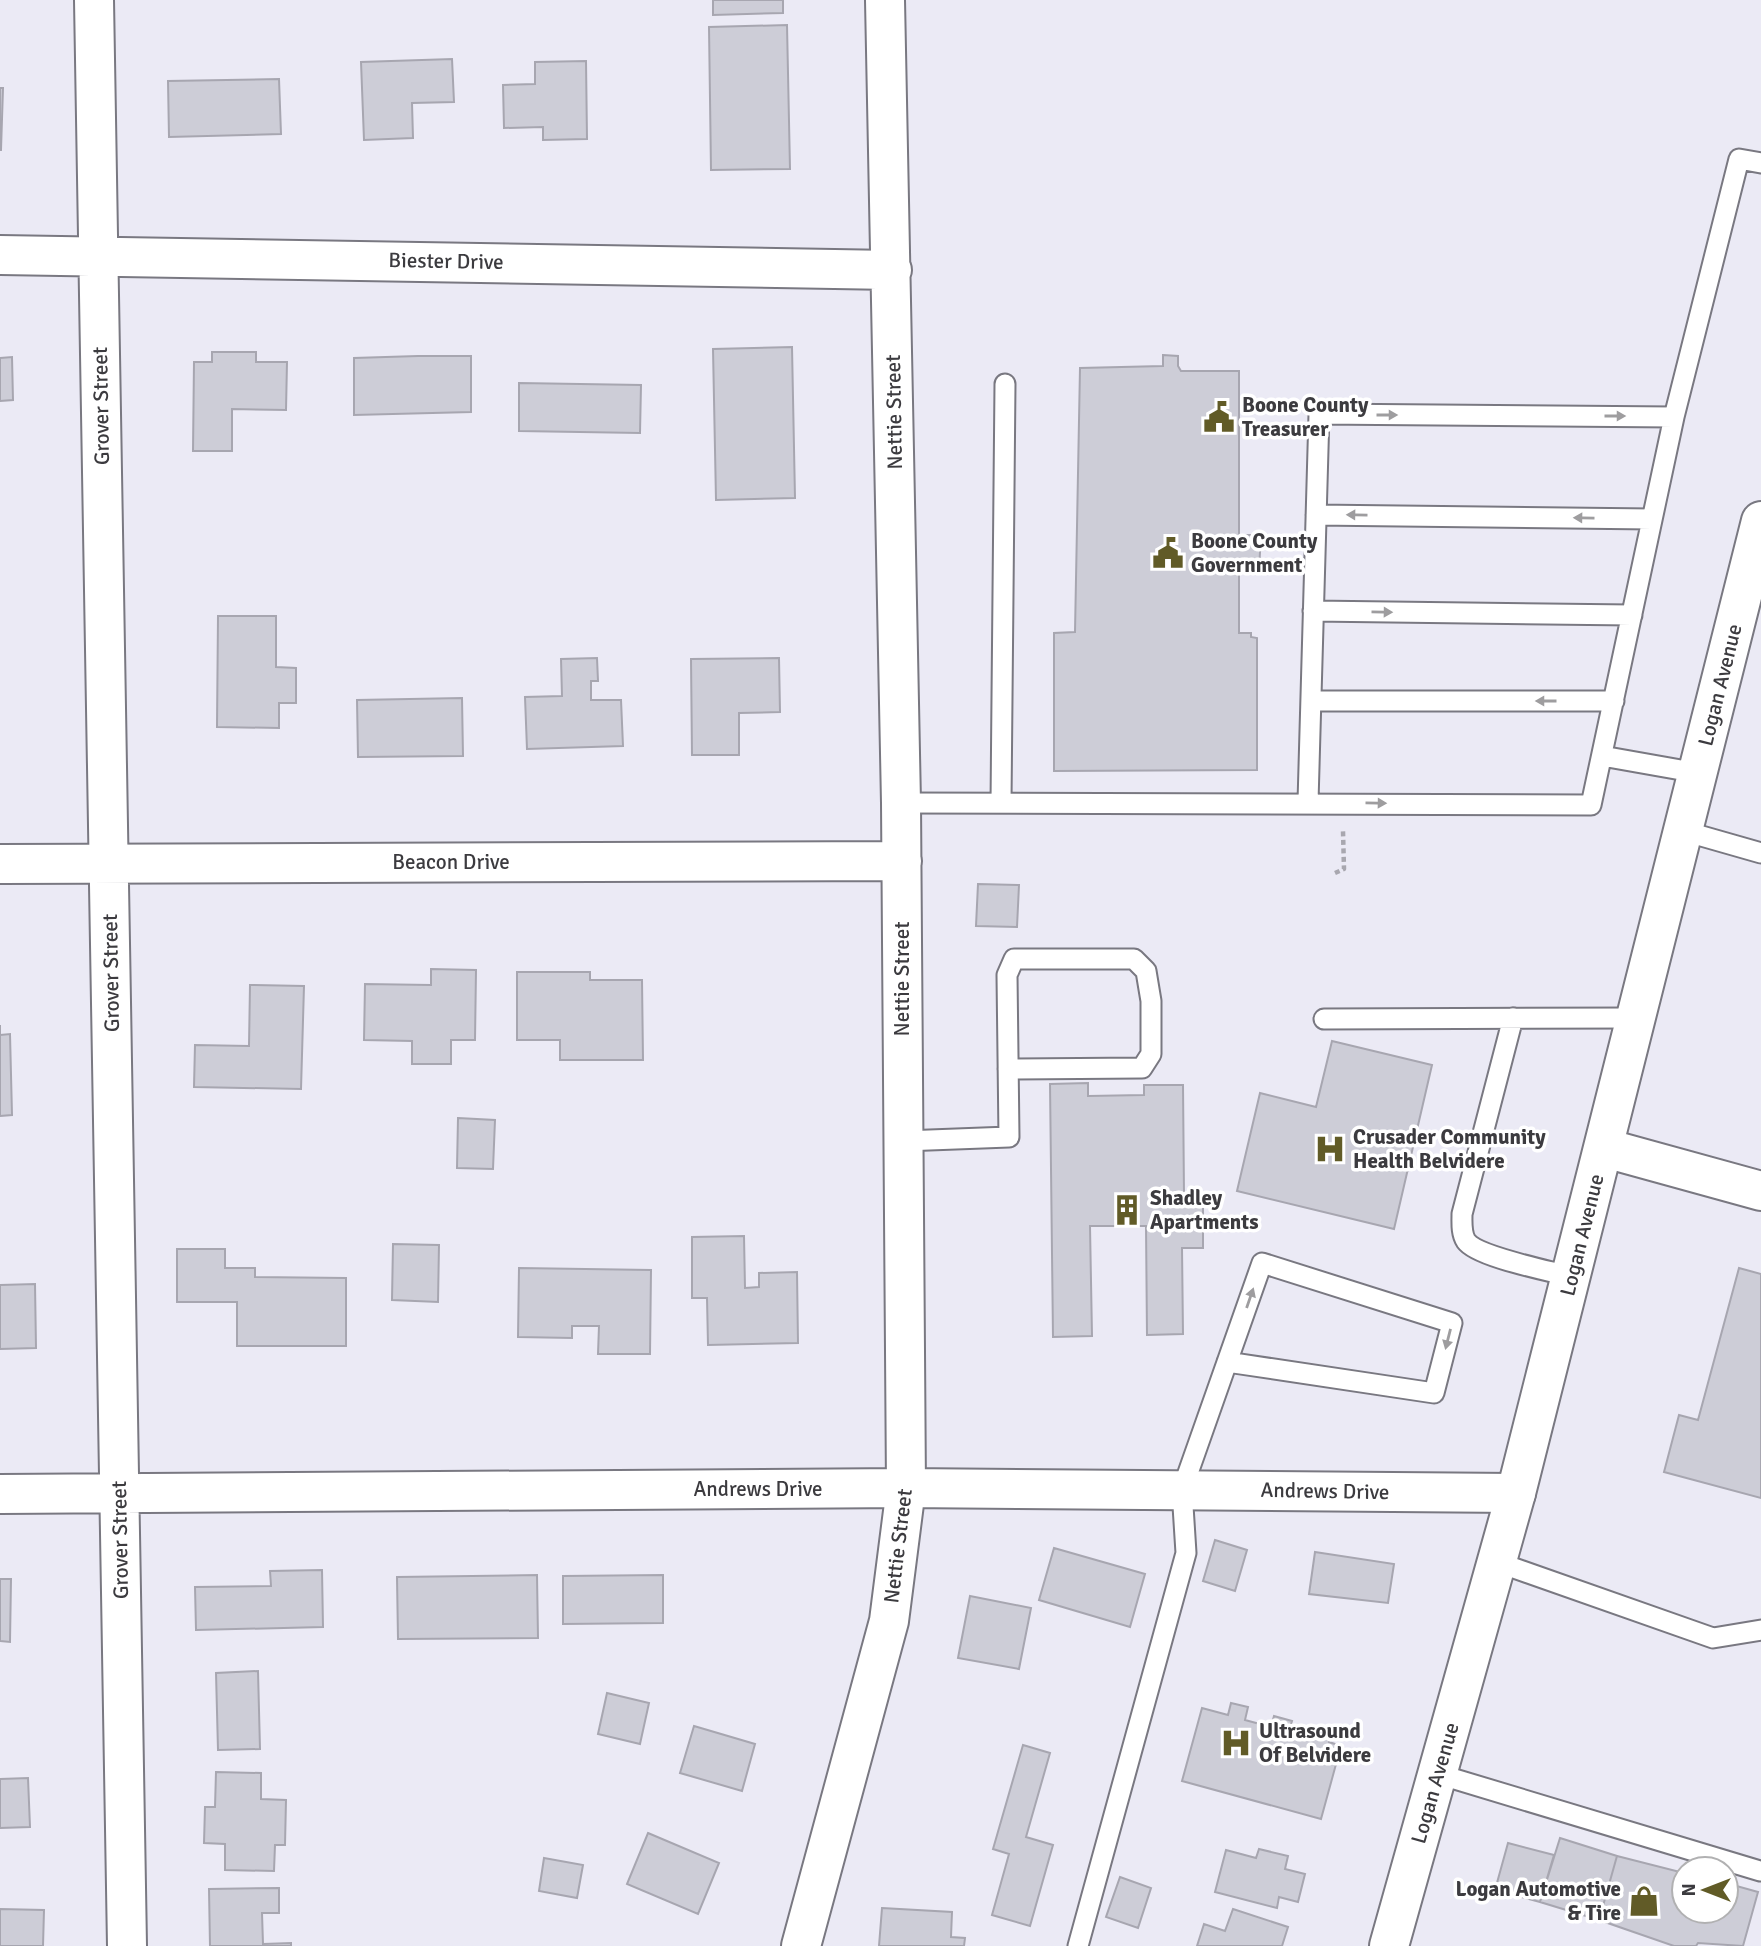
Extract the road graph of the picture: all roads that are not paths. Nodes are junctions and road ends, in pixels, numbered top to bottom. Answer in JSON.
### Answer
{"nodes":[{"id":1,"x":94,"y":0,"type":"edge"},
{"id":2,"x":885,"y":0,"type":"edge"},
{"id":3,"x":1761,"y":163,"type":"edge"},
{"id":4,"x":0,"y":255,"type":"edge"},
{"id":5,"x":99,"y":255,"type":"junction"},
{"id":6,"x":892,"y":270,"type":"junction"},
{"id":7,"x":1005,"y":384,"type":"dead end"},
{"id":8,"x":1674,"y":417,"type":"junction"},
{"id":9,"x":1316,"y":514,"type":"junction"},
{"id":10,"x":1652,"y":519,"type":"junction"},
{"id":11,"x":1760,"y":531,"type":"edge"},
{"id":12,"x":1314,"y":611,"type":"junction"},
{"id":13,"x":1632,"y":615,"type":"junction"},
{"id":14,"x":1311,"y":701,"type":"junction"},
{"id":15,"x":1614,"y":701,"type":"junction"},
{"id":16,"x":1602,"y":756,"type":"junction"},
{"id":17,"x":1698,"y":773,"type":"junction"},
{"id":18,"x":1308,"y":802,"type":"junction"},
{"id":19,"x":901,"y":803,"type":"junction"},
{"id":20,"x":1001,"y":803,"type":"junction"},
{"id":21,"x":1684,"y":831,"type":"junction"},
{"id":22,"x":1761,"y":853,"type":"edge"},
{"id":23,"x":902,"y":861,"type":"junction"},
{"id":24,"x":109,"y":863,"type":"junction"},
{"id":25,"x":0,"y":864,"type":"edge"},
{"id":26,"x":1513,"y":1018,"type":"junction"},
{"id":27,"x":1637,"y":1018,"type":"junction"},
{"id":28,"x":1324,"y":1019,"type":"dead end"},
{"id":29,"x":1008,"y":1069,"type":"junction"},
{"id":30,"x":904,"y":1141,"type":"junction"},
{"id":31,"x":1605,"y":1148,"type":"junction"},
{"id":32,"x":1761,"y":1191,"type":"edge"},
{"id":33,"x":1572,"y":1277,"type":"junction"},
{"id":34,"x":1227,"y":1362,"type":"junction"},
{"id":35,"x":906,"y":1488,"type":"junction"},
{"id":36,"x":1182,"y":1490,"type":"junction"},
{"id":37,"x":1516,"y":1493,"type":"junction"},
{"id":38,"x":0,"y":1494,"type":"edge"},
{"id":39,"x":119,"y":1494,"type":"junction"},
{"id":40,"x":1497,"y":1562,"type":"junction"},
{"id":41,"x":1761,"y":1630,"type":"edge"},
{"id":42,"x":1438,"y":1774,"type":"junction"},
{"id":43,"x":1760,"y":1871,"type":"edge"},
{"id":44,"x":127,"y":1946,"type":"edge"},
{"id":45,"x":801,"y":1946,"type":"edge"},
{"id":46,"x":1079,"y":1946,"type":"edge"},
{"id":47,"x":1389,"y":1946,"type":"edge"}],
"edges":[{"from":1,"to":5,"type":"street","name":"Grover Street"},
{"from":2,"to":6,"type":"street","name":"Nettie Street"},
{"from":3,"to":8,"type":"lane"},
{"from":4,"to":5,"type":"street","name":"Biester Drive"},
{"from":5,"to":6,"type":"street","name":"Biester Drive"},
{"from":5,"to":24,"type":"street","name":"Grover Street"},
{"from":6,"to":19,"type":"street","name":"Nettie Street"},
{"from":7,"to":20,"type":"lane"},
{"from":9,"to":8,"type":"lane","one_way":true},
{"from":8,"to":10,"type":"lane"},
{"from":10,"to":9,"type":"lane","one_way":true},
{"from":9,"to":12,"type":"lane"},
{"from":10,"to":13,"type":"lane"},
{"from":11,"to":17,"type":"street","name":"Logan Avenue"},
{"from":12,"to":13,"type":"lane","one_way":true},
{"from":12,"to":14,"type":"lane"},
{"from":13,"to":15,"type":"lane"},
{"from":15,"to":14,"type":"lane","one_way":true},
{"from":14,"to":18,"type":"lane"},
{"from":15,"to":16,"type":"lane"},
{"from":16,"to":17,"type":"lane"},
{"from":18,"to":16,"type":"lane","one_way":true},
{"from":17,"to":21,"type":"street","name":"Logan Avenue"},
{"from":18,"to":20,"type":"lane"},
{"from":19,"to":20,"type":"lane"},
{"from":19,"to":23,"type":"street","name":"Nettie Street"},
{"from":21,"to":22,"type":"lane"},
{"from":21,"to":27,"type":"street","name":"Logan Avenue"},
{"from":23,"to":24,"type":"street","name":"Beacon Drive"},
{"from":23,"to":30,"type":"street","name":"Nettie Street"},
{"from":24,"to":25,"type":"street","name":"Beacon Drive"},
{"from":24,"to":39,"type":"street","name":"Grover Street"},
{"from":26,"to":27,"type":"lane"},
{"from":26,"to":28,"type":"lane"},
{"from":26,"to":33,"type":"lane"},
{"from":27,"to":31,"type":"street","name":"Logan Avenue"},
{"from":29,"to":29,"type":"lane"},
{"from":29,"to":30,"type":"lane"},
{"from":30,"to":35,"type":"street","name":"Nettie Street"},
{"from":31,"to":32,"type":"street"},
{"from":31,"to":33,"type":"street","name":"Logan Avenue"},
{"from":33,"to":37,"type":"street","name":"Logan Avenue"},
{"from":34,"to":34,"type":"lane","one_way":true},
{"from":34,"to":36,"type":"lane"},
{"from":35,"to":36,"type":"street","name":"Andrews Drive"},
{"from":35,"to":39,"type":"street","name":"Andrews Drive"},
{"from":35,"to":45,"type":"street","name":"Nettie Street"},
{"from":36,"to":37,"type":"street","name":"Andrews Drive"},
{"from":36,"to":46,"type":"lane"},
{"from":37,"to":40,"type":"street","name":"Logan Avenue"},
{"from":38,"to":39,"type":"street","name":"Andrews Drive"},
{"from":39,"to":44,"type":"street","name":"Grover Street"},
{"from":40,"to":41,"type":"lane"},
{"from":40,"to":42,"type":"street","name":"Logan Avenue"},
{"from":42,"to":43,"type":"lane"},
{"from":42,"to":47,"type":"street","name":"Logan Avenue"}]}
